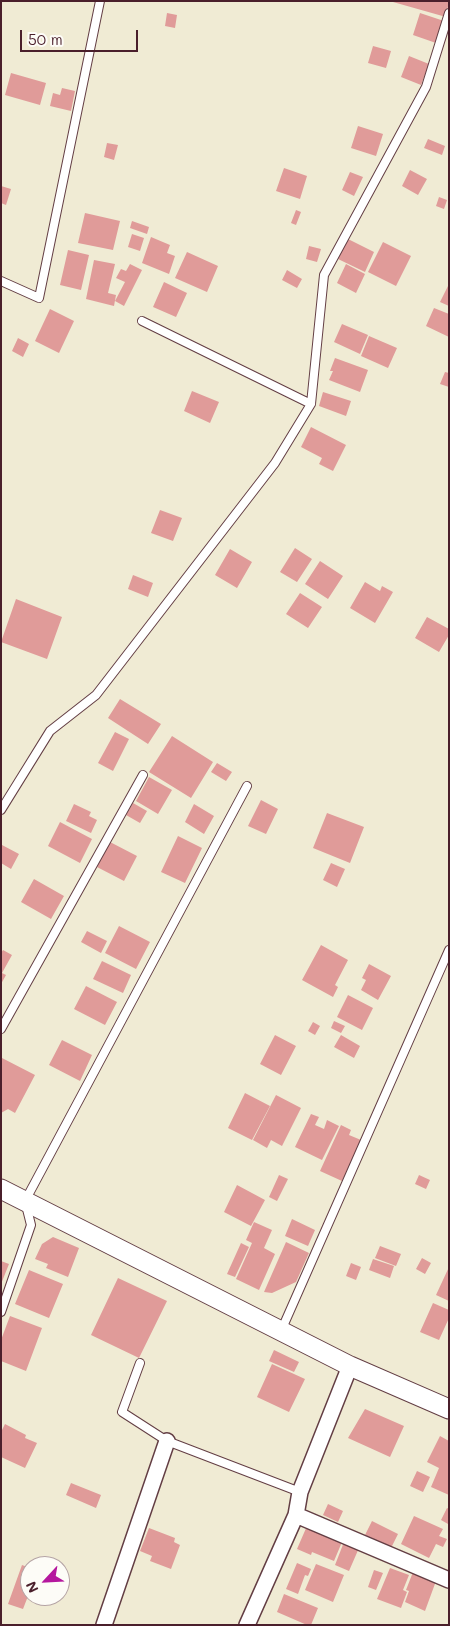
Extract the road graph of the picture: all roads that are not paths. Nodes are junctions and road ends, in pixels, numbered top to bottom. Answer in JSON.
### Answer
{"nodes":[{"id":1,"x":100,"y":1,"type":"edge"},
{"id":2,"x":449,"y":13,"type":"edge"},
{"id":3,"x":1,"y":281,"type":"edge"},
{"id":4,"x":142,"y":321,"type":"dead end"},
{"id":5,"x":311,"y":404,"type":"junction"},
{"id":6,"x":143,"y":775,"type":"dead end"},
{"id":7,"x":247,"y":786,"type":"dead end"},
{"id":8,"x":1,"y":810,"type":"edge"},
{"id":9,"x":449,"y":950,"type":"edge"},
{"id":10,"x":1,"y":1030,"type":"edge"},
{"id":11,"x":1,"y":1189,"type":"edge"},
{"id":12,"x":25,"y":1201,"type":"junction"},
{"id":13,"x":1,"y":1312,"type":"edge"},
{"id":14,"x":281,"y":1331,"type":"junction"},
{"id":15,"x":140,"y":1363,"type":"dead end"},
{"id":16,"x":350,"y":1366,"type":"junction"},
{"id":17,"x":449,"y":1409,"type":"edge"},
{"id":18,"x":167,"y":1440,"type":"junction"},
{"id":19,"x":300,"y":1492,"type":"junction"},
{"id":20,"x":296,"y":1515,"type":"junction"},
{"id":21,"x":449,"y":1580,"type":"edge"},
{"id":22,"x":104,"y":1625,"type":"edge"},
{"id":23,"x":247,"y":1625,"type":"edge"}],
"edges":[{"from":1,"to":3,"type":"lane"},
{"from":2,"to":5,"type":"lane"},
{"from":4,"to":5,"type":"lane"},
{"from":5,"to":8,"type":"lane"},
{"from":6,"to":10,"type":"lane"},
{"from":7,"to":12,"type":"lane"},
{"from":9,"to":14,"type":"lane"},
{"from":11,"to":12,"type":"street"},
{"from":12,"to":13,"type":"lane"},
{"from":12,"to":14,"type":"street"},
{"from":14,"to":16,"type":"street"},
{"from":15,"to":18,"type":"lane"},
{"from":16,"to":17,"type":"street"},
{"from":16,"to":19,"type":"street"},
{"from":18,"to":19,"type":"lane"},
{"from":18,"to":22,"type":"street"},
{"from":19,"to":20,"type":"street"},
{"from":20,"to":21,"type":"street"},
{"from":20,"to":23,"type":"street"}]}
